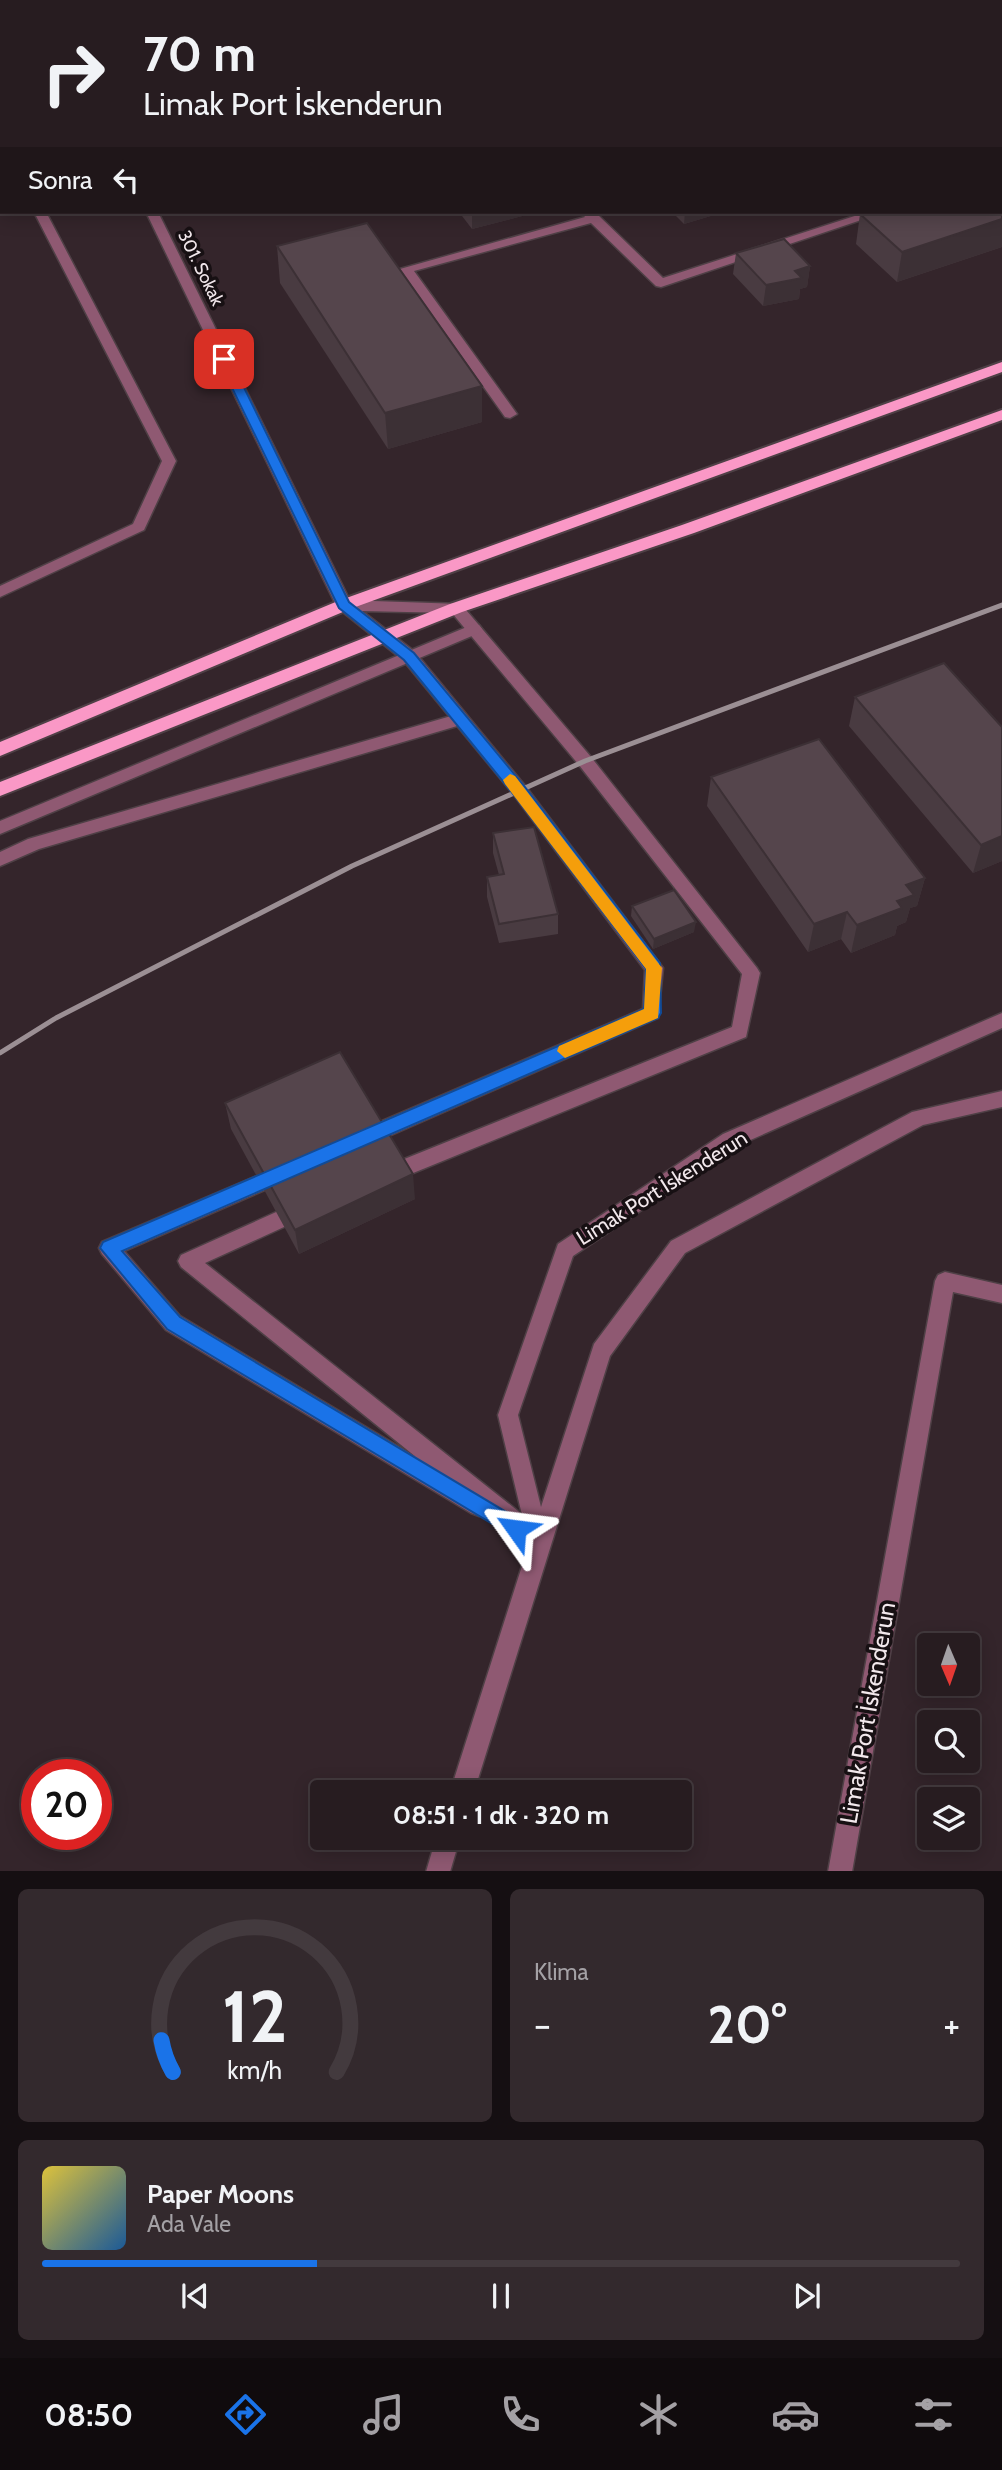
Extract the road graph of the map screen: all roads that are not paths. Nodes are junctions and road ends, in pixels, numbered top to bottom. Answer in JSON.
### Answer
{"nodes":[{"id":1,"x":41,"y":214,"type":"edge"},
{"id":2,"x":153,"y":214,"type":"edge"},
{"id":3,"x":873,"y":214,"type":"edge"},
{"id":4,"x":590,"y":215,"type":"edge"},
{"id":5,"x":1002,"y":368,"type":"edge"},
{"id":6,"x":510,"y":414,"type":"dead end"},
{"id":7,"x":1002,"y":415,"type":"edge"},
{"id":8,"x":0,"y":592,"type":"edge"},
{"id":9,"x":344,"y":605,"type":"junction"},
{"id":10,"x":456,"y":608,"type":"junction"},
{"id":11,"x":474,"y":629,"type":"junction"},
{"id":12,"x":385,"y":636,"type":"junction"},
{"id":13,"x":409,"y":656,"type":"junction"},
{"id":14,"x":458,"y":720,"type":"junction"},
{"id":15,"x":0,"y":749,"type":"edge"},
{"id":16,"x":0,"y":789,"type":"edge"},
{"id":17,"x":0,"y":828,"type":"edge"},
{"id":18,"x":0,"y":859,"type":"edge"},
{"id":19,"x":1002,"y":1020,"type":"edge"},
{"id":20,"x":1002,"y":1099,"type":"edge"},
{"id":21,"x":349,"y":1144,"type":"edge"},
{"id":22,"x":299,"y":1166,"type":"edge"},
{"id":23,"x":365,"y":1184,"type":"edge"},
{"id":24,"x":313,"y":1205,"type":"edge"},
{"id":25,"x":1002,"y":1294,"type":"edge"},
{"id":26,"x":539,"y":1542,"type":"junction"},
{"id":27,"x":466,"y":1780,"type":"edge"},
{"id":28,"x":444,"y":1850,"type":"edge"},
{"id":29,"x":438,"y":1871,"type":"edge"},
{"id":30,"x":840,"y":1871,"type":"edge"}],
"edges":[{"from":1,"to":8,"type":"street"},
{"from":2,"to":9,"type":"street","name":"301. Sokak"},
{"from":3,"to":4,"type":"street"},
{"from":4,"to":6,"type":"street"},
{"from":5,"to":9,"type":"highway"},
{"from":7,"to":10,"type":"highway"},
{"from":9,"to":10,"type":"street"},
{"from":9,"to":12,"type":"street"},
{"from":9,"to":15,"type":"highway"},
{"from":10,"to":11,"type":"street"},
{"from":10,"to":12,"type":"highway"},
{"from":11,"to":13,"type":"street"},
{"from":11,"to":23,"type":"street"},
{"from":12,"to":13,"type":"street"},
{"from":12,"to":16,"type":"highway"},
{"from":13,"to":14,"type":"street"},
{"from":13,"to":17,"type":"street"},
{"from":14,"to":18,"type":"street"},
{"from":14,"to":21,"type":"street"},
{"from":19,"to":26,"type":"street","name":"Limak Port İskenderun"},
{"from":20,"to":26,"type":"street"},
{"from":22,"to":26,"type":"street"},
{"from":24,"to":26,"type":"street"},
{"from":25,"to":30,"type":"street","name":"Limak Port İskenderun"},
{"from":26,"to":27,"type":"street"},
{"from":28,"to":29,"type":"street"}]}
